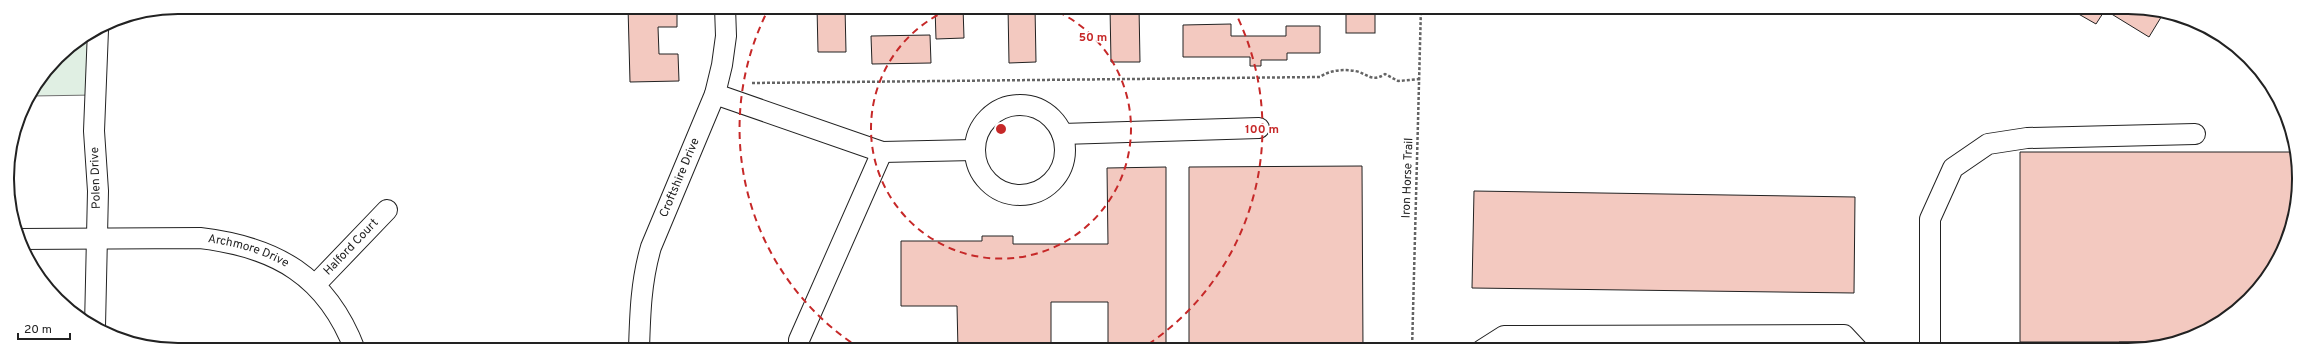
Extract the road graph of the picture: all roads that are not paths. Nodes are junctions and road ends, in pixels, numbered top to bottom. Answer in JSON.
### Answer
{"nodes":[{"id":1,"x":725,"y":14,"type":"edge"},
{"id":2,"x":98,"y":35,"type":"edge"},
{"id":3,"x":715,"y":94,"type":"junction"},
{"id":4,"x":1260,"y":128,"type":"dead end"},
{"id":5,"x":1062,"y":134,"type":"junction"},
{"id":6,"x":2195,"y":134,"type":"dead end"},
{"id":7,"x":974,"y":150,"type":"junction"},
{"id":8,"x":882,"y":152,"type":"junction"},
{"id":9,"x":387,"y":210,"type":"dead end"},
{"id":10,"x":96,"y":237,"type":"junction"},
{"id":11,"x":26,"y":239,"type":"edge"},
{"id":12,"x":316,"y":284,"type":"junction"},
{"id":13,"x":95,"y":320,"type":"edge"},
{"id":14,"x":352,"y":343,"type":"edge"},
{"id":15,"x":640,"y":343,"type":"edge"},
{"id":16,"x":799,"y":343,"type":"edge"},
{"id":17,"x":1493,"y":343,"type":"edge"},
{"id":18,"x":1851,"y":343,"type":"edge"},
{"id":19,"x":1930,"y":343,"type":"edge"}],
"edges":[{"from":1,"to":3,"type":"street","name":"Croftshire Drive"},
{"from":2,"to":10,"type":"street","name":"Polen Drive"},
{"from":3,"to":8,"type":"street"},
{"from":3,"to":15,"type":"street","name":"Croftshire Drive"},
{"from":4,"to":5,"type":"street"},
{"from":5,"to":7,"type":"street"},
{"from":5,"to":7,"type":"street"},
{"from":6,"to":19,"type":"street"},
{"from":7,"to":8,"type":"street"},
{"from":8,"to":16,"type":"street"},
{"from":9,"to":12,"type":"street","name":"Halford Court"},
{"from":10,"to":11,"type":"street","name":"Archmore Drive"},
{"from":10,"to":12,"type":"street","name":"Archmore Drive"},
{"from":10,"to":13,"type":"street","name":"Polen Drive"},
{"from":12,"to":14,"type":"street","name":"Archmore Drive"},
{"from":17,"to":18,"type":"street"}]}
